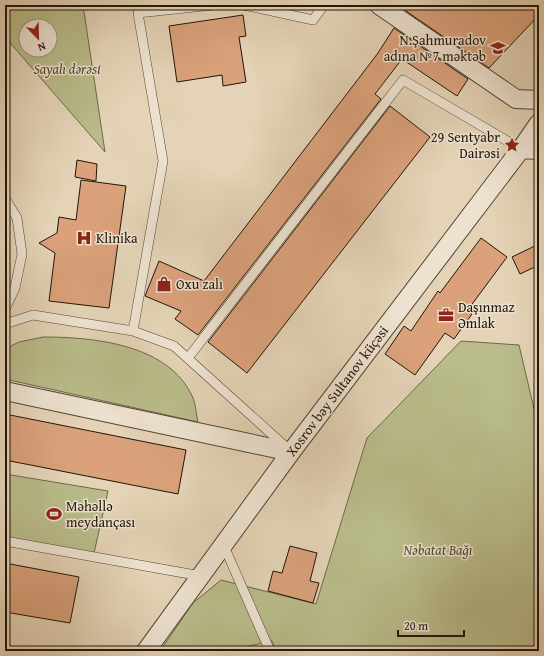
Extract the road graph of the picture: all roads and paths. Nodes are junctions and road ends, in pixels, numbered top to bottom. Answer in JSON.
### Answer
{"nodes":[{"id":1,"x":213,"y":5,"type":"edge"},
{"id":2,"x":244,"y":5,"type":"edge"},
{"id":3,"x":324,"y":5,"type":"edge"},
{"id":4,"x":379,"y":5,"type":"edge"},
{"id":5,"x":539,"y":100,"type":"edge"},
{"id":6,"x":539,"y":123,"type":"edge"},
{"id":7,"x":521,"y":149,"type":"junction"},
{"id":8,"x":539,"y":150,"type":"edge"},
{"id":9,"x":5,"y":198,"type":"edge"},
{"id":10,"x":5,"y":309,"type":"edge"},
{"id":11,"x":5,"y":324,"type":"edge"},
{"id":12,"x":134,"y":331,"type":"junction"},
{"id":13,"x":188,"y":358,"type":"junction"},
{"id":14,"x":5,"y":391,"type":"edge"},
{"id":15,"x":291,"y":452,"type":"junction"},
{"id":16,"x":5,"y":541,"type":"edge"},
{"id":17,"x":224,"y":546,"type":"junction"},
{"id":18,"x":201,"y":576,"type":"junction"},
{"id":19,"x":146,"y":651,"type":"edge"},
{"id":20,"x":270,"y":651,"type":"edge"}],
"edges":[{"from":1,"to":12,"type":"lane"},
{"from":2,"to":3,"type":"lane"},
{"from":4,"to":5,"type":"street"},
{"from":6,"to":7,"type":"street","name":"Xosrov bəy Sultanov küçəsi"},
{"from":7,"to":8,"type":"street"},
{"from":7,"to":13,"type":"lane"},
{"from":7,"to":15,"type":"street","name":"Xosrov bəy Sultanov küçəsi"},
{"from":9,"to":10,"type":"lane"},
{"from":11,"to":12,"type":"lane"},
{"from":12,"to":13,"type":"lane"},
{"from":13,"to":15,"type":"lane"},
{"from":14,"to":15,"type":"street"},
{"from":15,"to":17,"type":"street","name":"Xosrov bəy Sultanov küçəsi"},
{"from":16,"to":18,"type":"lane"},
{"from":17,"to":18,"type":"street","name":"Xosrov bəy Sultanov küçəsi"},
{"from":17,"to":20,"type":"lane"},
{"from":18,"to":19,"type":"street","name":"Xosrov bəy Sultanov küçəsi"}]}
